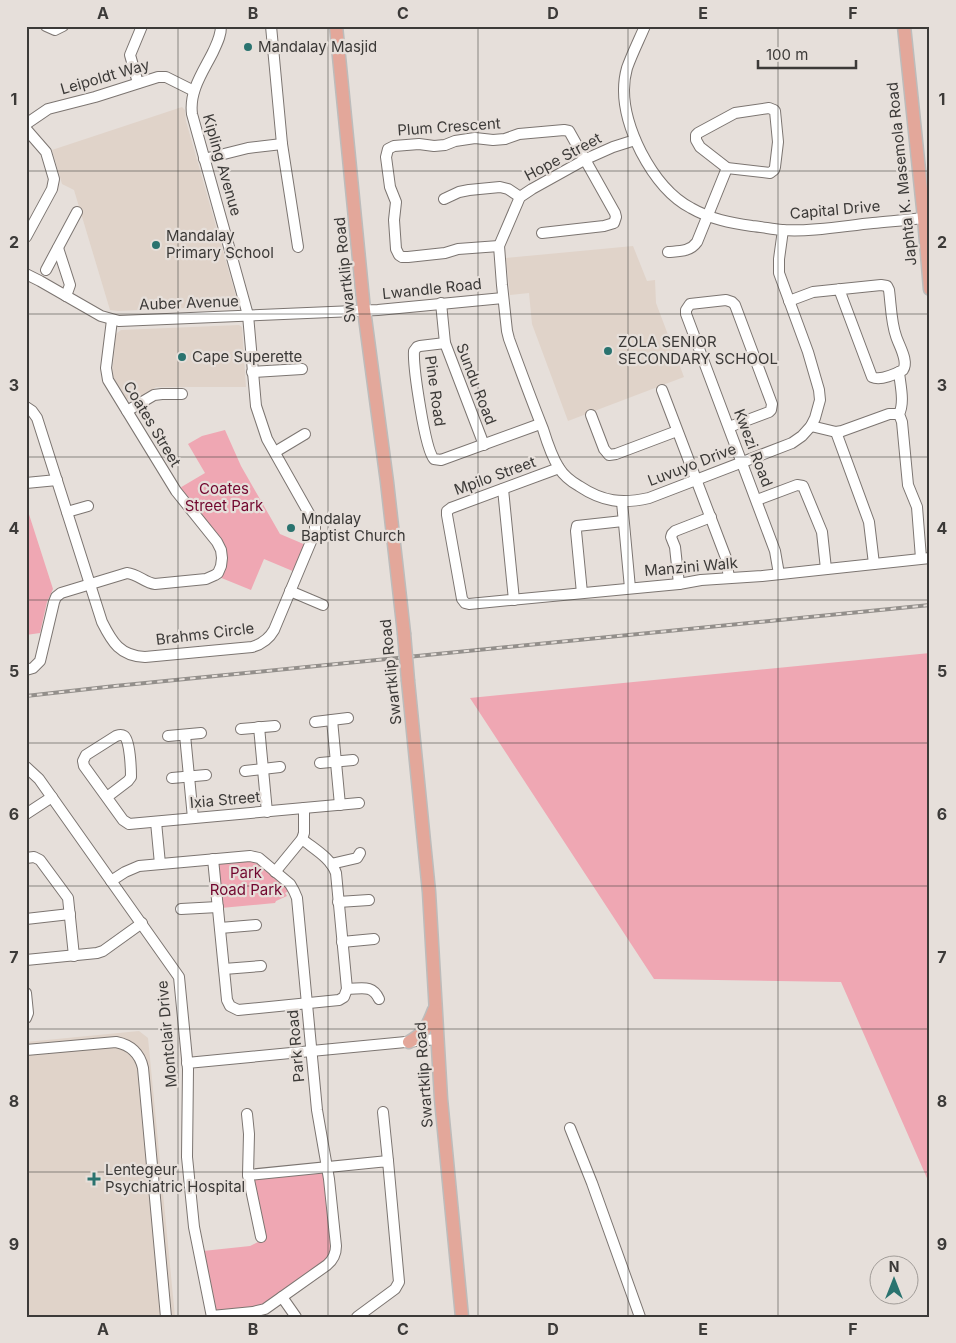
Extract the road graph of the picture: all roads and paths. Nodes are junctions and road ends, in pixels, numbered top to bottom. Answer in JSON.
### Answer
{"nodes":[{"id":1,"x":46,"y":26,"type":"edge"},
{"id":2,"x":63,"y":26,"type":"edge"},
{"id":3,"x":142,"y":26,"type":"edge"},
{"id":4,"x":222,"y":26,"type":"edge"},
{"id":5,"x":271,"y":26,"type":"edge"},
{"id":6,"x":336,"y":26,"type":"edge"},
{"id":7,"x":645,"y":26,"type":"edge"},
{"id":8,"x":904,"y":26,"type":"edge"},
{"id":9,"x":138,"y":83,"type":"junction"},
{"id":10,"x":194,"y":91,"type":"junction"},
{"id":11,"x":26,"y":124,"type":"edge"},
{"id":12,"x":26,"y":129,"type":"edge"},
{"id":13,"x":635,"y":140,"type":"junction"},
{"id":14,"x":282,"y":144,"type":"junction"},
{"id":15,"x":204,"y":159,"type":"junction"},
{"id":16,"x":586,"y":159,"type":"junction"},
{"id":17,"x":727,"y":168,"type":"junction"},
{"id":18,"x":520,"y":197,"type":"junction"},
{"id":19,"x":444,"y":199,"type":"dead end"},
{"id":20,"x":77,"y":212,"type":"dead end"},
{"id":21,"x":707,"y":216,"type":"junction"},
{"id":22,"x":927,"y":218,"type":"edge"},
{"id":23,"x":783,"y":230,"type":"junction"},
{"id":24,"x":542,"y":233,"type":"dead end"},
{"id":25,"x":26,"y":237,"type":"edge"},
{"id":26,"x":499,"y":246,"type":"junction"},
{"id":27,"x":298,"y":247,"type":"dead end"},
{"id":28,"x":58,"y":248,"type":"junction"},
{"id":29,"x":668,"y":252,"type":"dead end"},
{"id":30,"x":46,"y":270,"type":"dead end"},
{"id":31,"x":26,"y":274,"type":"edge"},
{"id":32,"x":839,"y":288,"type":"junction"},
{"id":33,"x":930,"y":289,"type":"edge"},
{"id":34,"x":66,"y":296,"type":"junction"},
{"id":35,"x":503,"y":298,"type":"junction"},
{"id":36,"x":789,"y":301,"type":"junction"},
{"id":37,"x":441,"y":304,"type":"junction"},
{"id":38,"x":364,"y":310,"type":"junction"},
{"id":39,"x":248,"y":315,"type":"junction"},
{"id":40,"x":112,"y":320,"type":"junction"},
{"id":41,"x":445,"y":343,"type":"junction"},
{"id":42,"x":302,"y":369,"type":"dead end"},
{"id":43,"x":902,"y":369,"type":"junction"},
{"id":44,"x":252,"y":372,"type":"junction"},
{"id":45,"x":662,"y":390,"type":"dead end"},
{"id":46,"x":182,"y":394,"type":"dead end"},
{"id":47,"x":26,"y":407,"type":"edge"},
{"id":48,"x":127,"y":412,"type":"junction"},
{"id":49,"x":899,"y":414,"type":"junction"},
{"id":50,"x":592,"y":415,"type":"dead end"},
{"id":51,"x":540,"y":424,"type":"junction"},
{"id":52,"x":811,"y":426,"type":"junction"},
{"id":53,"x":729,"y":427,"type":"junction"},
{"id":54,"x":677,"y":431,"type":"junction"},
{"id":55,"x":836,"y":432,"type":"junction"},
{"id":56,"x":305,"y":434,"type":"dead end"},
{"id":57,"x":484,"y":445,"type":"junction"},
{"id":58,"x":275,"y":452,"type":"junction"},
{"id":59,"x":742,"y":463,"type":"junction"},
{"id":60,"x":559,"y":468,"type":"junction"},
{"id":61,"x":57,"y":480,"type":"junction"},
{"id":62,"x":697,"y":480,"type":"junction"},
{"id":63,"x":26,"y":483,"type":"edge"},
{"id":64,"x":503,"y":489,"type":"junction"},
{"id":65,"x":757,"y":500,"type":"junction"},
{"id":66,"x":622,"y":502,"type":"junction"},
{"id":67,"x":88,"y":506,"type":"dead end"},
{"id":68,"x":67,"y":512,"type":"junction"},
{"id":69,"x":710,"y":518,"type":"junction"},
{"id":70,"x":623,"y":520,"type":"junction"},
{"id":71,"x":925,"y":558,"type":"edge"},
{"id":72,"x":874,"y":564,"type":"junction"},
{"id":73,"x":826,"y":569,"type":"junction"},
{"id":74,"x":779,"y":574,"type":"junction"},
{"id":75,"x":729,"y":578,"type":"junction"},
{"id":76,"x":90,"y":584,"type":"junction"},
{"id":77,"x":679,"y":584,"type":"junction"},
{"id":78,"x":630,"y":588,"type":"junction"},
{"id":79,"x":290,"y":591,"type":"junction"},
{"id":80,"x":582,"y":593,"type":"junction"},
{"id":81,"x":514,"y":600,"type":"junction"},
{"id":82,"x":465,"y":602,"type":"joint"},
{"id":83,"x":323,"y":605,"type":"dead end"},
{"id":84,"x":26,"y":670,"type":"edge"},
{"id":85,"x":348,"y":718,"type":"dead end"},
{"id":86,"x":332,"y":720,"type":"junction"},
{"id":87,"x":315,"y":722,"type":"dead end"},
{"id":88,"x":275,"y":726,"type":"dead end"},
{"id":89,"x":258,"y":727,"type":"junction"},
{"id":90,"x":241,"y":729,"type":"dead end"},
{"id":91,"x":202,"y":733,"type":"dead end"},
{"id":92,"x":185,"y":735,"type":"junction"},
{"id":93,"x":168,"y":736,"type":"dead end"},
{"id":94,"x":352,"y":760,"type":"dead end"},
{"id":95,"x":335,"y":762,"type":"junction"},
{"id":96,"x":320,"y":764,"type":"dead end"},
{"id":97,"x":26,"y":767,"type":"edge"},
{"id":98,"x":280,"y":767,"type":"dead end"},
{"id":99,"x":262,"y":769,"type":"junction"},
{"id":100,"x":245,"y":771,"type":"dead end"},
{"id":101,"x":206,"y":774,"type":"dead end"},
{"id":102,"x":189,"y":776,"type":"junction"},
{"id":103,"x":172,"y":778,"type":"dead end"},
{"id":104,"x":52,"y":797,"type":"junction"},
{"id":105,"x":107,"y":797,"type":"junction"},
{"id":106,"x":359,"y":803,"type":"dead end"},
{"id":107,"x":340,"y":805,"type":"junction"},
{"id":108,"x":304,"y":808,"type":"junction"},
{"id":109,"x":266,"y":812,"type":"junction"},
{"id":110,"x":26,"y":814,"type":"edge"},
{"id":111,"x":193,"y":818,"type":"junction"},
{"id":112,"x":156,"y":822,"type":"junction"},
{"id":113,"x":302,"y":839,"type":"junction"},
{"id":114,"x":360,"y":853,"type":"dead end"},
{"id":115,"x":26,"y":858,"type":"edge"},
{"id":116,"x":214,"y":859,"type":"junction"},
{"id":117,"x":160,"y":864,"type":"junction"},
{"id":118,"x":331,"y":864,"type":"junction"},
{"id":119,"x":275,"y":872,"type":"junction"},
{"id":120,"x":111,"y":881,"type":"junction"},
{"id":121,"x":369,"y":900,"type":"dead end"},
{"id":122,"x":338,"y":902,"type":"junction"},
{"id":123,"x":218,"y":907,"type":"junction"},
{"id":124,"x":181,"y":910,"type":"dead end"},
{"id":125,"x":70,"y":914,"type":"junction"},
{"id":126,"x":26,"y":919,"type":"edge"},
{"id":127,"x":142,"y":923,"type":"junction"},
{"id":128,"x":256,"y":925,"type":"dead end"},
{"id":129,"x":220,"y":928,"type":"junction"},
{"id":130,"x":374,"y":939,"type":"dead end"},
{"id":131,"x":342,"y":942,"type":"junction"},
{"id":132,"x":74,"y":956,"type":"junction"},
{"id":133,"x":26,"y":960,"type":"edge"},
{"id":134,"x":261,"y":966,"type":"dead end"},
{"id":135,"x":224,"y":969,"type":"junction"},
{"id":136,"x":347,"y":989,"type":"junction"},
{"id":137,"x":26,"y":993,"type":"edge"},
{"id":138,"x":379,"y":999,"type":"dead end"},
{"id":139,"x":307,"y":1003,"type":"junction"},
{"id":140,"x":435,"y":1007,"type":"junction"},
{"id":141,"x":26,"y":1018,"type":"edge"},
{"id":142,"x":437,"y":1039,"type":"junction"},
{"id":143,"x":409,"y":1042,"type":"junction"},
{"id":144,"x":26,"y":1050,"type":"edge"},
{"id":145,"x":311,"y":1052,"type":"junction"},
{"id":146,"x":187,"y":1063,"type":"junction"},
{"id":147,"x":383,"y":1112,"type":"dead end"},
{"id":148,"x":247,"y":1114,"type":"dead end"},
{"id":149,"x":570,"y":1128,"type":"dead end"},
{"id":150,"x":388,"y":1162,"type":"junction"},
{"id":151,"x":327,"y":1168,"type":"junction"},
{"id":152,"x":248,"y":1175,"type":"junction"},
{"id":153,"x":261,"y":1237,"type":"dead end"},
{"id":154,"x":282,"y":1298,"type":"junction"},
{"id":155,"x":166,"y":1317,"type":"edge"},
{"id":156,"x":212,"y":1317,"type":"edge"},
{"id":157,"x":296,"y":1317,"type":"edge"},
{"id":158,"x":357,"y":1317,"type":"edge"},
{"id":159,"x":462,"y":1317,"type":"edge"},
{"id":160,"x":640,"y":1317,"type":"edge"}],
"edges":[{"from":1,"to":2,"type":"street"},
{"from":3,"to":9,"type":"street"},
{"from":4,"to":10,"type":"street","name":"Kipling Avenue"},
{"from":5,"to":14,"type":"street"},
{"from":6,"to":38,"type":"main road","name":"Swartklip Road"},
{"from":7,"to":13,"type":"street","name":"Capital Drive"},
{"from":8,"to":22,"type":"main road","name":"Japhta K. Masemola Road"},
{"from":9,"to":10,"type":"street","name":"Leipoldt Way"},
{"from":9,"to":11,"type":"street","name":"Leipoldt Way"},
{"from":10,"to":15,"type":"street","name":"Kipling Avenue"},
{"from":12,"to":25,"type":"street"},
{"from":13,"to":16,"type":"street","name":"Hope Street"},
{"from":13,"to":21,"type":"street","name":"Capital Drive"},
{"from":14,"to":15,"type":"street"},
{"from":14,"to":27,"type":"street"},
{"from":15,"to":39,"type":"street","name":"Kipling Avenue"},
{"from":16,"to":18,"type":"street","name":"Hope Street"},
{"from":16,"to":24,"type":"street"},
{"from":16,"to":26,"type":"street","name":"Plum Crescent"},
{"from":17,"to":17,"type":"street"},
{"from":17,"to":21,"type":"street"},
{"from":18,"to":19,"type":"street"},
{"from":18,"to":26,"type":"street","name":"Hope Street"},
{"from":20,"to":28,"type":"street"},
{"from":21,"to":23,"type":"street","name":"Capital Drive"},
{"from":21,"to":29,"type":"street"},
{"from":22,"to":23,"type":"street","name":"Capital Drive"},
{"from":22,"to":33,"type":"main road","name":"Japhta K. Masemola Road"},
{"from":23,"to":36,"type":"street"},
{"from":26,"to":35,"type":"street","name":"Hope Street"},
{"from":28,"to":30,"type":"street"},
{"from":28,"to":34,"type":"street"},
{"from":31,"to":34,"type":"street","name":"Auber Avenue"},
{"from":32,"to":36,"type":"street"},
{"from":32,"to":43,"type":"street"},
{"from":32,"to":43,"type":"street"},
{"from":34,"to":40,"type":"street","name":"Auber Avenue"},
{"from":35,"to":37,"type":"street","name":"Lwandle Road"},
{"from":35,"to":51,"type":"street","name":"Luvuyo Drive"},
{"from":36,"to":52,"type":"street"},
{"from":37,"to":38,"type":"street","name":"Lwandle Road"},
{"from":37,"to":41,"type":"street","name":"Sundu Road"},
{"from":38,"to":39,"type":"street","name":"Auber Avenue"},
{"from":38,"to":140,"type":"main road","name":"Swartklip Road","bridge":true},
{"from":39,"to":40,"type":"street","name":"Auber Avenue"},
{"from":39,"to":44,"type":"street","name":"Brahms Circle"},
{"from":40,"to":48,"type":"street","name":"Coates Street"},
{"from":41,"to":57,"type":"street","name":"Sundu Road"},
{"from":41,"to":57,"type":"street","name":"Pine Road"},
{"from":42,"to":44,"type":"street"},
{"from":43,"to":49,"type":"street"},
{"from":44,"to":58,"type":"street","name":"Brahms Circle"},
{"from":45,"to":54,"type":"street"},
{"from":46,"to":48,"type":"street"},
{"from":47,"to":61,"type":"street","name":"Brahms Circle"},
{"from":48,"to":76,"type":"street","name":"Coates Street"},
{"from":49,"to":55,"type":"street"},
{"from":49,"to":71,"type":"street"},
{"from":50,"to":54,"type":"street"},
{"from":51,"to":57,"type":"street"},
{"from":51,"to":60,"type":"street","name":"Luvuyo Drive"},
{"from":52,"to":55,"type":"street"},
{"from":52,"to":59,"type":"street","name":"Luvuyo Drive"},
{"from":53,"to":53,"type":"street","name":"Kwezi Road"},
{"from":53,"to":59,"type":"street","name":"Kwezi Road"},
{"from":54,"to":62,"type":"street"},
{"from":55,"to":72,"type":"street"},
{"from":56,"to":58,"type":"street"},
{"from":58,"to":79,"type":"street","name":"Brahms Circle"},
{"from":59,"to":62,"type":"street","name":"Luvuyo Drive"},
{"from":59,"to":65,"type":"street","name":"Kwezi Road"},
{"from":60,"to":64,"type":"street","name":"Mpilo Street"},
{"from":60,"to":66,"type":"street","name":"Luvuyo Drive"},
{"from":61,"to":63,"type":"street"},
{"from":61,"to":68,"type":"street","name":"Brahms Circle"},
{"from":62,"to":66,"type":"street","name":"Luvuyo Drive"},
{"from":62,"to":69,"type":"street"},
{"from":64,"to":81,"type":"street"},
{"from":64,"to":82,"type":"street","name":"Mpilo Street"},
{"from":65,"to":73,"type":"street"},
{"from":65,"to":74,"type":"street","name":"Kwezi Road"},
{"from":66,"to":70,"type":"street"},
{"from":67,"to":68,"type":"street"},
{"from":68,"to":76,"type":"street","name":"Brahms Circle"},
{"from":69,"to":75,"type":"street"},
{"from":69,"to":77,"type":"street"},
{"from":70,"to":78,"type":"street"},
{"from":70,"to":80,"type":"street"},
{"from":71,"to":72,"type":"street","name":"Manzini Walk"},
{"from":72,"to":73,"type":"street","name":"Manzini Walk"},
{"from":73,"to":74,"type":"street","name":"Manzini Walk"},
{"from":74,"to":75,"type":"street","name":"Manzini Walk"},
{"from":75,"to":77,"type":"street","name":"Manzini Walk"},
{"from":76,"to":79,"type":"street","name":"Brahms Circle"},
{"from":76,"to":84,"type":"street"},
{"from":77,"to":78,"type":"street","name":"Manzini Walk"},
{"from":78,"to":80,"type":"street","name":"Manzini Walk"},
{"from":79,"to":83,"type":"street"},
{"from":80,"to":81,"type":"street","name":"Manzini Walk"},
{"from":81,"to":82,"type":"street","name":"Manzini Walk"},
{"from":85,"to":86,"type":"street"},
{"from":86,"to":87,"type":"street"},
{"from":86,"to":95,"type":"street"},
{"from":88,"to":89,"type":"street"},
{"from":89,"to":90,"type":"street"},
{"from":89,"to":99,"type":"street"},
{"from":91,"to":92,"type":"street"},
{"from":92,"to":93,"type":"street"},
{"from":92,"to":102,"type":"street"},
{"from":94,"to":95,"type":"street"},
{"from":95,"to":96,"type":"street"},
{"from":95,"to":107,"type":"street"},
{"from":97,"to":104,"type":"street","name":"Montclair Drive"},
{"from":98,"to":99,"type":"street"},
{"from":99,"to":100,"type":"street"},
{"from":99,"to":109,"type":"street"},
{"from":101,"to":102,"type":"street"},
{"from":102,"to":103,"type":"street"},
{"from":102,"to":111,"type":"street"},
{"from":104,"to":110,"type":"street"},
{"from":104,"to":120,"type":"street","name":"Montclair Drive"},
{"from":105,"to":105,"type":"street","name":"Ixia Street"},
{"from":105,"to":112,"type":"street","name":"Ixia Street"},
{"from":106,"to":107,"type":"street","name":"Ixia Street"},
{"from":107,"to":108,"type":"street","name":"Ixia Street"},
{"from":108,"to":109,"type":"street","name":"Ixia Street"},
{"from":108,"to":113,"type":"street"},
{"from":109,"to":111,"type":"street","name":"Ixia Street"},
{"from":111,"to":112,"type":"street","name":"Ixia Street"},
{"from":112,"to":117,"type":"street"},
{"from":113,"to":118,"type":"street"},
{"from":113,"to":119,"type":"street"},
{"from":114,"to":118,"type":"street"},
{"from":115,"to":125,"type":"street"},
{"from":116,"to":117,"type":"street","name":"Park Road"},
{"from":116,"to":119,"type":"street","name":"Park Road"},
{"from":116,"to":123,"type":"street"},
{"from":117,"to":120,"type":"street","name":"Park Road"},
{"from":118,"to":122,"type":"street"},
{"from":119,"to":139,"type":"street","name":"Park Road"},
{"from":120,"to":127,"type":"street","name":"Montclair Drive"},
{"from":121,"to":122,"type":"street"},
{"from":122,"to":131,"type":"street"},
{"from":123,"to":124,"type":"street"},
{"from":123,"to":129,"type":"street"},
{"from":125,"to":126,"type":"street"},
{"from":125,"to":132,"type":"street"},
{"from":127,"to":132,"type":"street"},
{"from":127,"to":146,"type":"street","name":"Montclair Drive"},
{"from":128,"to":129,"type":"street"},
{"from":129,"to":135,"type":"street"},
{"from":130,"to":131,"type":"street"},
{"from":131,"to":136,"type":"street"},
{"from":132,"to":133,"type":"street"},
{"from":134,"to":135,"type":"street"},
{"from":135,"to":139,"type":"street"},
{"from":136,"to":138,"type":"street"},
{"from":136,"to":139,"type":"street"},
{"from":137,"to":141,"type":"street"},
{"from":139,"to":145,"type":"street","name":"Park Road"},
{"from":140,"to":142,"type":"main road","name":"Swartklip Road"},
{"from":140,"to":143,"type":"main road"},
{"from":142,"to":143,"type":"street"},
{"from":142,"to":159,"type":"main road","name":"Swartklip Road"},
{"from":143,"to":145,"type":"street"},
{"from":144,"to":155,"type":"street"},
{"from":145,"to":146,"type":"street"},
{"from":145,"to":151,"type":"street","name":"Park Road"},
{"from":146,"to":156,"type":"street","name":"Montclair Drive"},
{"from":147,"to":150,"type":"street"},
{"from":148,"to":152,"type":"street"},
{"from":149,"to":160,"type":"street"},
{"from":150,"to":151,"type":"street"},
{"from":150,"to":158,"type":"street"},
{"from":151,"to":152,"type":"street"},
{"from":151,"to":154,"type":"street","name":"Park Road"},
{"from":152,"to":153,"type":"street"},
{"from":154,"to":156,"type":"street","name":"Park Road"},
{"from":154,"to":157,"type":"street"}]}
